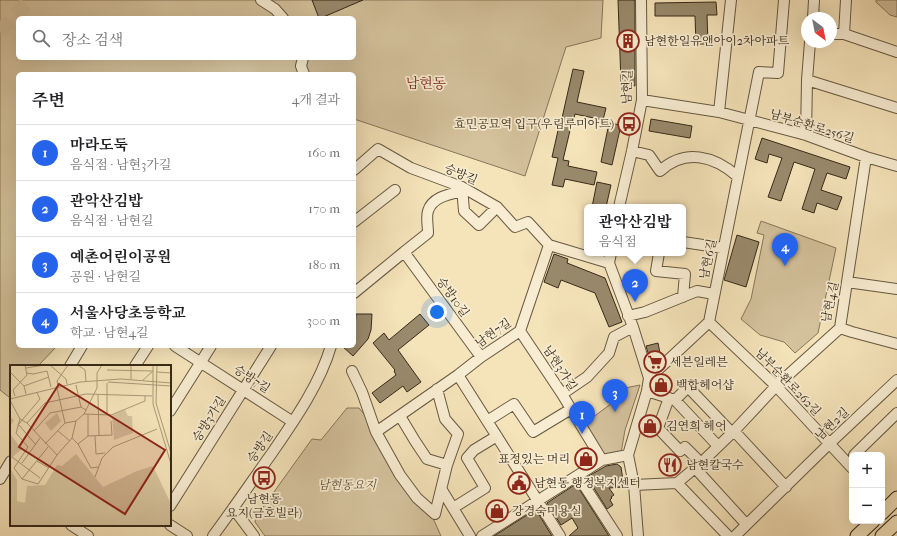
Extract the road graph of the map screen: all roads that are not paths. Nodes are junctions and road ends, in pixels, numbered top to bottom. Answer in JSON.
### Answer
{"nodes":[{"id":1,"x":261,"y":0,"type":"edge"},
{"id":2,"x":641,"y":0,"type":"edge"},
{"id":3,"x":731,"y":0,"type":"edge"},
{"id":4,"x":784,"y":0,"type":"edge"},
{"id":5,"x":814,"y":0,"type":"edge"},
{"id":6,"x":846,"y":0,"type":"edge"},
{"id":7,"x":813,"y":12,"type":"edge"},
{"id":8,"x":282,"y":16,"type":"edge"},
{"id":9,"x":837,"y":34,"type":"edge"},
{"id":10,"x":844,"y":34,"type":"junction"},
{"id":11,"x":810,"y":48,"type":"edge"},
{"id":12,"x":897,"y":52,"type":"edge"},
{"id":13,"x":303,"y":60,"type":"edge"},
{"id":14,"x":303,"y":72,"type":"edge"},
{"id":15,"x":807,"y":80,"type":"junction"},
{"id":16,"x":642,"y":100,"type":"junction"},
{"id":17,"x":897,"y":108,"type":"edge"},
{"id":18,"x":719,"y":112,"type":"junction"},
{"id":19,"x":750,"y":121,"type":"junction"},
{"id":20,"x":806,"y":135,"type":"junction"},
{"id":21,"x":632,"y":151,"type":"junction"},
{"id":22,"x":866,"y":157,"type":"junction"},
{"id":23,"x":897,"y":166,"type":"edge"},
{"id":24,"x":356,"y":168,"type":"edge"},
{"id":25,"x":737,"y":176,"type":"junction"},
{"id":26,"x":462,"y":189,"type":"junction"},
{"id":27,"x":395,"y":190,"type":"dead end"},
{"id":28,"x":621,"y":204,"type":"edge"},
{"id":29,"x":497,"y":206,"type":"junction"},
{"id":30,"x":356,"y":220,"type":"edge"},
{"id":31,"x":686,"y":242,"type":"edge"},
{"id":32,"x":549,"y":245,"type":"junction"},
{"id":33,"x":723,"y":248,"type":"junction"},
{"id":34,"x":404,"y":252,"type":"junction"},
{"id":35,"x":584,"y":252,"type":"edge"},
{"id":36,"x":658,"y":256,"type":"edge"},
{"id":37,"x":610,"y":258,"type":"edge"},
{"id":38,"x":847,"y":282,"type":"junction"},
{"id":39,"x":897,"y":289,"type":"edge"},
{"id":40,"x":356,"y":291,"type":"edge"},
{"id":41,"x":714,"y":294,"type":"junction"},
{"id":42,"x":683,"y":297,"type":"junction"},
{"id":43,"x":628,"y":316,"type":"junction"},
{"id":44,"x":709,"y":322,"type":"junction"},
{"id":45,"x":633,"y":327,"type":"junction"},
{"id":46,"x":840,"y":328,"type":"junction"},
{"id":47,"x":520,"y":332,"type":"junction"},
{"id":48,"x":897,"y":344,"type":"edge"},
{"id":49,"x":81,"y":348,"type":"edge"},
{"id":50,"x":147,"y":348,"type":"edge"},
{"id":51,"x":178,"y":348,"type":"edge"},
{"id":52,"x":210,"y":348,"type":"edge"},
{"id":53,"x":270,"y":348,"type":"edge"},
{"id":54,"x":330,"y":348,"type":"edge"},
{"id":55,"x":480,"y":357,"type":"junction"},
{"id":56,"x":201,"y":362,"type":"junction"},
{"id":57,"x":71,"y":365,"type":"edge"},
{"id":58,"x":136,"y":365,"type":"edge"},
{"id":59,"x":352,"y":371,"type":"dead end"},
{"id":60,"x":458,"y":374,"type":"junction"},
{"id":61,"x":649,"y":378,"type":"junction"},
{"id":62,"x":897,"y":380,"type":"edge"},
{"id":63,"x":776,"y":386,"type":"junction"},
{"id":64,"x":243,"y":389,"type":"junction"},
{"id":65,"x":437,"y":389,"type":"junction"},
{"id":66,"x":647,"y":391,"type":"junction"},
{"id":67,"x":562,"y":394,"type":"junction"},
{"id":68,"x":672,"y":399,"type":"junction"},
{"id":69,"x":571,"y":408,"type":"junction"},
{"id":70,"x":171,"y":409,"type":"edge"},
{"id":71,"x":897,"y":413,"type":"edge"},
{"id":72,"x":400,"y":416,"type":"junction"},
{"id":73,"x":487,"y":421,"type":"junction"},
{"id":74,"x":293,"y":422,"type":"junction"},
{"id":75,"x":376,"y":432,"type":"junction"},
{"id":76,"x":733,"y":432,"type":"junction"},
{"id":77,"x":497,"y":436,"type":"junction"},
{"id":78,"x":829,"y":444,"type":"junction"},
{"id":79,"x":718,"y":446,"type":"junction"},
{"id":80,"x":860,"y":452,"type":"edge"},
{"id":81,"x":628,"y":455,"type":"junction"},
{"id":82,"x":849,"y":459,"type":"edge"},
{"id":83,"x":602,"y":460,"type":"junction"},
{"id":84,"x":10,"y":463,"type":"edge"},
{"id":85,"x":448,"y":465,"type":"junction"},
{"id":86,"x":698,"y":465,"type":"junction"},
{"id":87,"x":578,"y":476,"type":"junction"},
{"id":88,"x":0,"y":479,"type":"edge"},
{"id":89,"x":677,"y":483,"type":"junction"},
{"id":90,"x":634,"y":485,"type":"junction"},
{"id":91,"x":786,"y":487,"type":"junction"},
{"id":92,"x":442,"y":490,"type":"junction"},
{"id":93,"x":539,"y":501,"type":"junction"},
{"id":94,"x":171,"y":504,"type":"edge"},
{"id":95,"x":233,"y":508,"type":"junction"},
{"id":96,"x":453,"y":508,"type":"junction"},
{"id":97,"x":746,"y":524,"type":"junction"},
{"id":98,"x":870,"y":524,"type":"edge"},
{"id":99,"x":896,"y":524,"type":"edge"},
{"id":100,"x":171,"y":525,"type":"edge"},
{"id":101,"x":73,"y":526,"type":"edge"},
{"id":102,"x":88,"y":536,"type":"edge"},
{"id":103,"x":188,"y":536,"type":"edge"},
{"id":104,"x":213,"y":536,"type":"edge"},
{"id":105,"x":254,"y":536,"type":"edge"},
{"id":106,"x":470,"y":536,"type":"edge"},
{"id":107,"x":483,"y":536,"type":"edge"},
{"id":108,"x":560,"y":536,"type":"edge"},
{"id":109,"x":617,"y":536,"type":"edge"},
{"id":110,"x":638,"y":536,"type":"edge"},
{"id":111,"x":728,"y":536,"type":"edge"},
{"id":112,"x":735,"y":536,"type":"edge"},
{"id":113,"x":857,"y":536,"type":"edge"},
{"id":114,"x":882,"y":536,"type":"edge"}],
"edges":[{"from":1,"to":8,"type":"street"},
{"from":2,"to":16,"type":"street","name":"남현길"},
{"from":3,"to":18,"type":"street"},
{"from":4,"to":19,"type":"street","name":"남현6길"},
{"from":5,"to":7,"type":"street"},
{"from":6,"to":10,"type":"street"},
{"from":9,"to":10,"type":"street"},
{"from":10,"to":12,"type":"street"},
{"from":11,"to":15,"type":"street"},
{"from":13,"to":14,"type":"street"},
{"from":15,"to":17,"type":"street"},
{"from":15,"to":20,"type":"street"},
{"from":16,"to":18,"type":"street","name":"남부순환로256길"},
{"from":16,"to":21,"type":"street","name":"남현길"},
{"from":18,"to":19,"type":"street","name":"남부순환로256길"},
{"from":19,"to":20,"type":"street","name":"남부순환로256길"},
{"from":19,"to":25,"type":"street","name":"남현6길"},
{"from":20,"to":22,"type":"street","name":"남부순환로256길"},
{"from":21,"to":25,"type":"street"},
{"from":21,"to":28,"type":"street","name":"남현길"},
{"from":22,"to":23,"type":"street","name":"남부순환로256길"},
{"from":22,"to":38,"type":"street","name":"남현4길"},
{"from":24,"to":26,"type":"street","name":"승방길"},
{"from":25,"to":33,"type":"street","name":"남현6길"},
{"from":26,"to":29,"type":"street","name":"승방길"},
{"from":26,"to":29,"type":"street"},
{"from":26,"to":34,"type":"street"},
{"from":27,"to":30,"type":"street"},
{"from":29,"to":32,"type":"street","name":"승방길"},
{"from":31,"to":33,"type":"street"},
{"from":32,"to":35,"type":"street"},
{"from":32,"to":47,"type":"street","name":"남현7길"},
{"from":33,"to":41,"type":"street","name":"남현6길"},
{"from":34,"to":40,"type":"street"},
{"from":34,"to":55,"type":"street","name":"승방10길"},
{"from":36,"to":42,"type":"street"},
{"from":37,"to":43,"type":"street"},
{"from":38,"to":39,"type":"street"},
{"from":38,"to":46,"type":"street","name":"남현4길"},
{"from":41,"to":42,"type":"street"},
{"from":41,"to":44,"type":"street","name":"남현6길"},
{"from":42,"to":43,"type":"street"},
{"from":43,"to":45,"type":"street"},
{"from":44,"to":61,"type":"street"},
{"from":44,"to":63,"type":"street","name":"남부순환로262길"},
{"from":45,"to":61,"type":"street"},
{"from":45,"to":67,"type":"street"},
{"from":46,"to":48,"type":"street"},
{"from":46,"to":63,"type":"street","name":"남현4길"},
{"from":47,"to":55,"type":"street","name":"남현7길"},
{"from":47,"to":67,"type":"street","name":"남현3가길"},
{"from":49,"to":57,"type":"street"},
{"from":50,"to":58,"type":"street"},
{"from":51,"to":56,"type":"street","name":"승방7길"},
{"from":52,"to":56,"type":"street"},
{"from":53,"to":64,"type":"street","name":"승방3가길"},
{"from":54,"to":74,"type":"street","name":"승방길"},
{"from":55,"to":60,"type":"street","name":"남현7길"},
{"from":56,"to":64,"type":"street","name":"승방7길"},
{"from":56,"to":70,"type":"street"},
{"from":59,"to":75,"type":"street"},
{"from":60,"to":65,"type":"street","name":"남현7길"},
{"from":60,"to":73,"type":"street"},
{"from":61,"to":66,"type":"street"},
{"from":62,"to":78,"type":"street","name":"남현2길"},
{"from":63,"to":76,"type":"street","name":"남현4길"},
{"from":63,"to":78,"type":"street","name":"남부순환로262길"},
{"from":64,"to":74,"type":"street","name":"승방7길"},
{"from":64,"to":94,"type":"street","name":"승방3가길"},
{"from":65,"to":72,"type":"street","name":"남현7길"},
{"from":65,"to":85,"type":"street"},
{"from":66,"to":68,"type":"street"},
{"from":66,"to":81,"type":"street"},
{"from":67,"to":69,"type":"street","name":"남현3가길"},
{"from":68,"to":76,"type":"street"},
{"from":68,"to":79,"type":"street"},
{"from":68,"to":86,"type":"street"},
{"from":69,"to":73,"type":"street"},
{"from":69,"to":83,"type":"street","name":"남현3가길"},
{"from":71,"to":80,"type":"street","name":"남부순환로262길"},
{"from":72,"to":75,"type":"street","name":"남현7길"},
{"from":72,"to":85,"type":"street"},
{"from":73,"to":77,"type":"street"},
{"from":74,"to":95,"type":"street","name":"승방길"},
{"from":75,"to":92,"type":"street"},
{"from":76,"to":79,"type":"street","name":"남현4길"},
{"from":76,"to":91,"type":"street"},
{"from":77,"to":93,"type":"street"},
{"from":77,"to":96,"type":"street"},
{"from":78,"to":82,"type":"street","name":"남부순환로262길"},
{"from":78,"to":91,"type":"street","name":"남현2길"},
{"from":79,"to":86,"type":"street","name":"남현4길"},
{"from":81,"to":83,"type":"street"},
{"from":81,"to":90,"type":"street"},
{"from":83,"to":87,"type":"street"},
{"from":84,"to":88,"type":"street"},
{"from":85,"to":92,"type":"street"},
{"from":86,"to":89,"type":"street","name":"남현4길"},
{"from":86,"to":97,"type":"street"},
{"from":87,"to":93,"type":"street"},
{"from":87,"to":109,"type":"street"},
{"from":89,"to":90,"type":"street"},
{"from":89,"to":111,"type":"street"},
{"from":90,"to":110,"type":"street"},
{"from":91,"to":97,"type":"street","name":"남현2길"},
{"from":92,"to":96,"type":"street"},
{"from":93,"to":107,"type":"street"},
{"from":93,"to":108,"type":"street"},
{"from":95,"to":104,"type":"street","name":"승방길"},
{"from":95,"to":105,"type":"street"},
{"from":96,"to":106,"type":"street"},
{"from":97,"to":112,"type":"street","name":"남현2길"},
{"from":98,"to":113,"type":"main road"},
{"from":99,"to":114,"type":"main road"},
{"from":100,"to":103,"type":"street"},
{"from":101,"to":102,"type":"street"}]}
